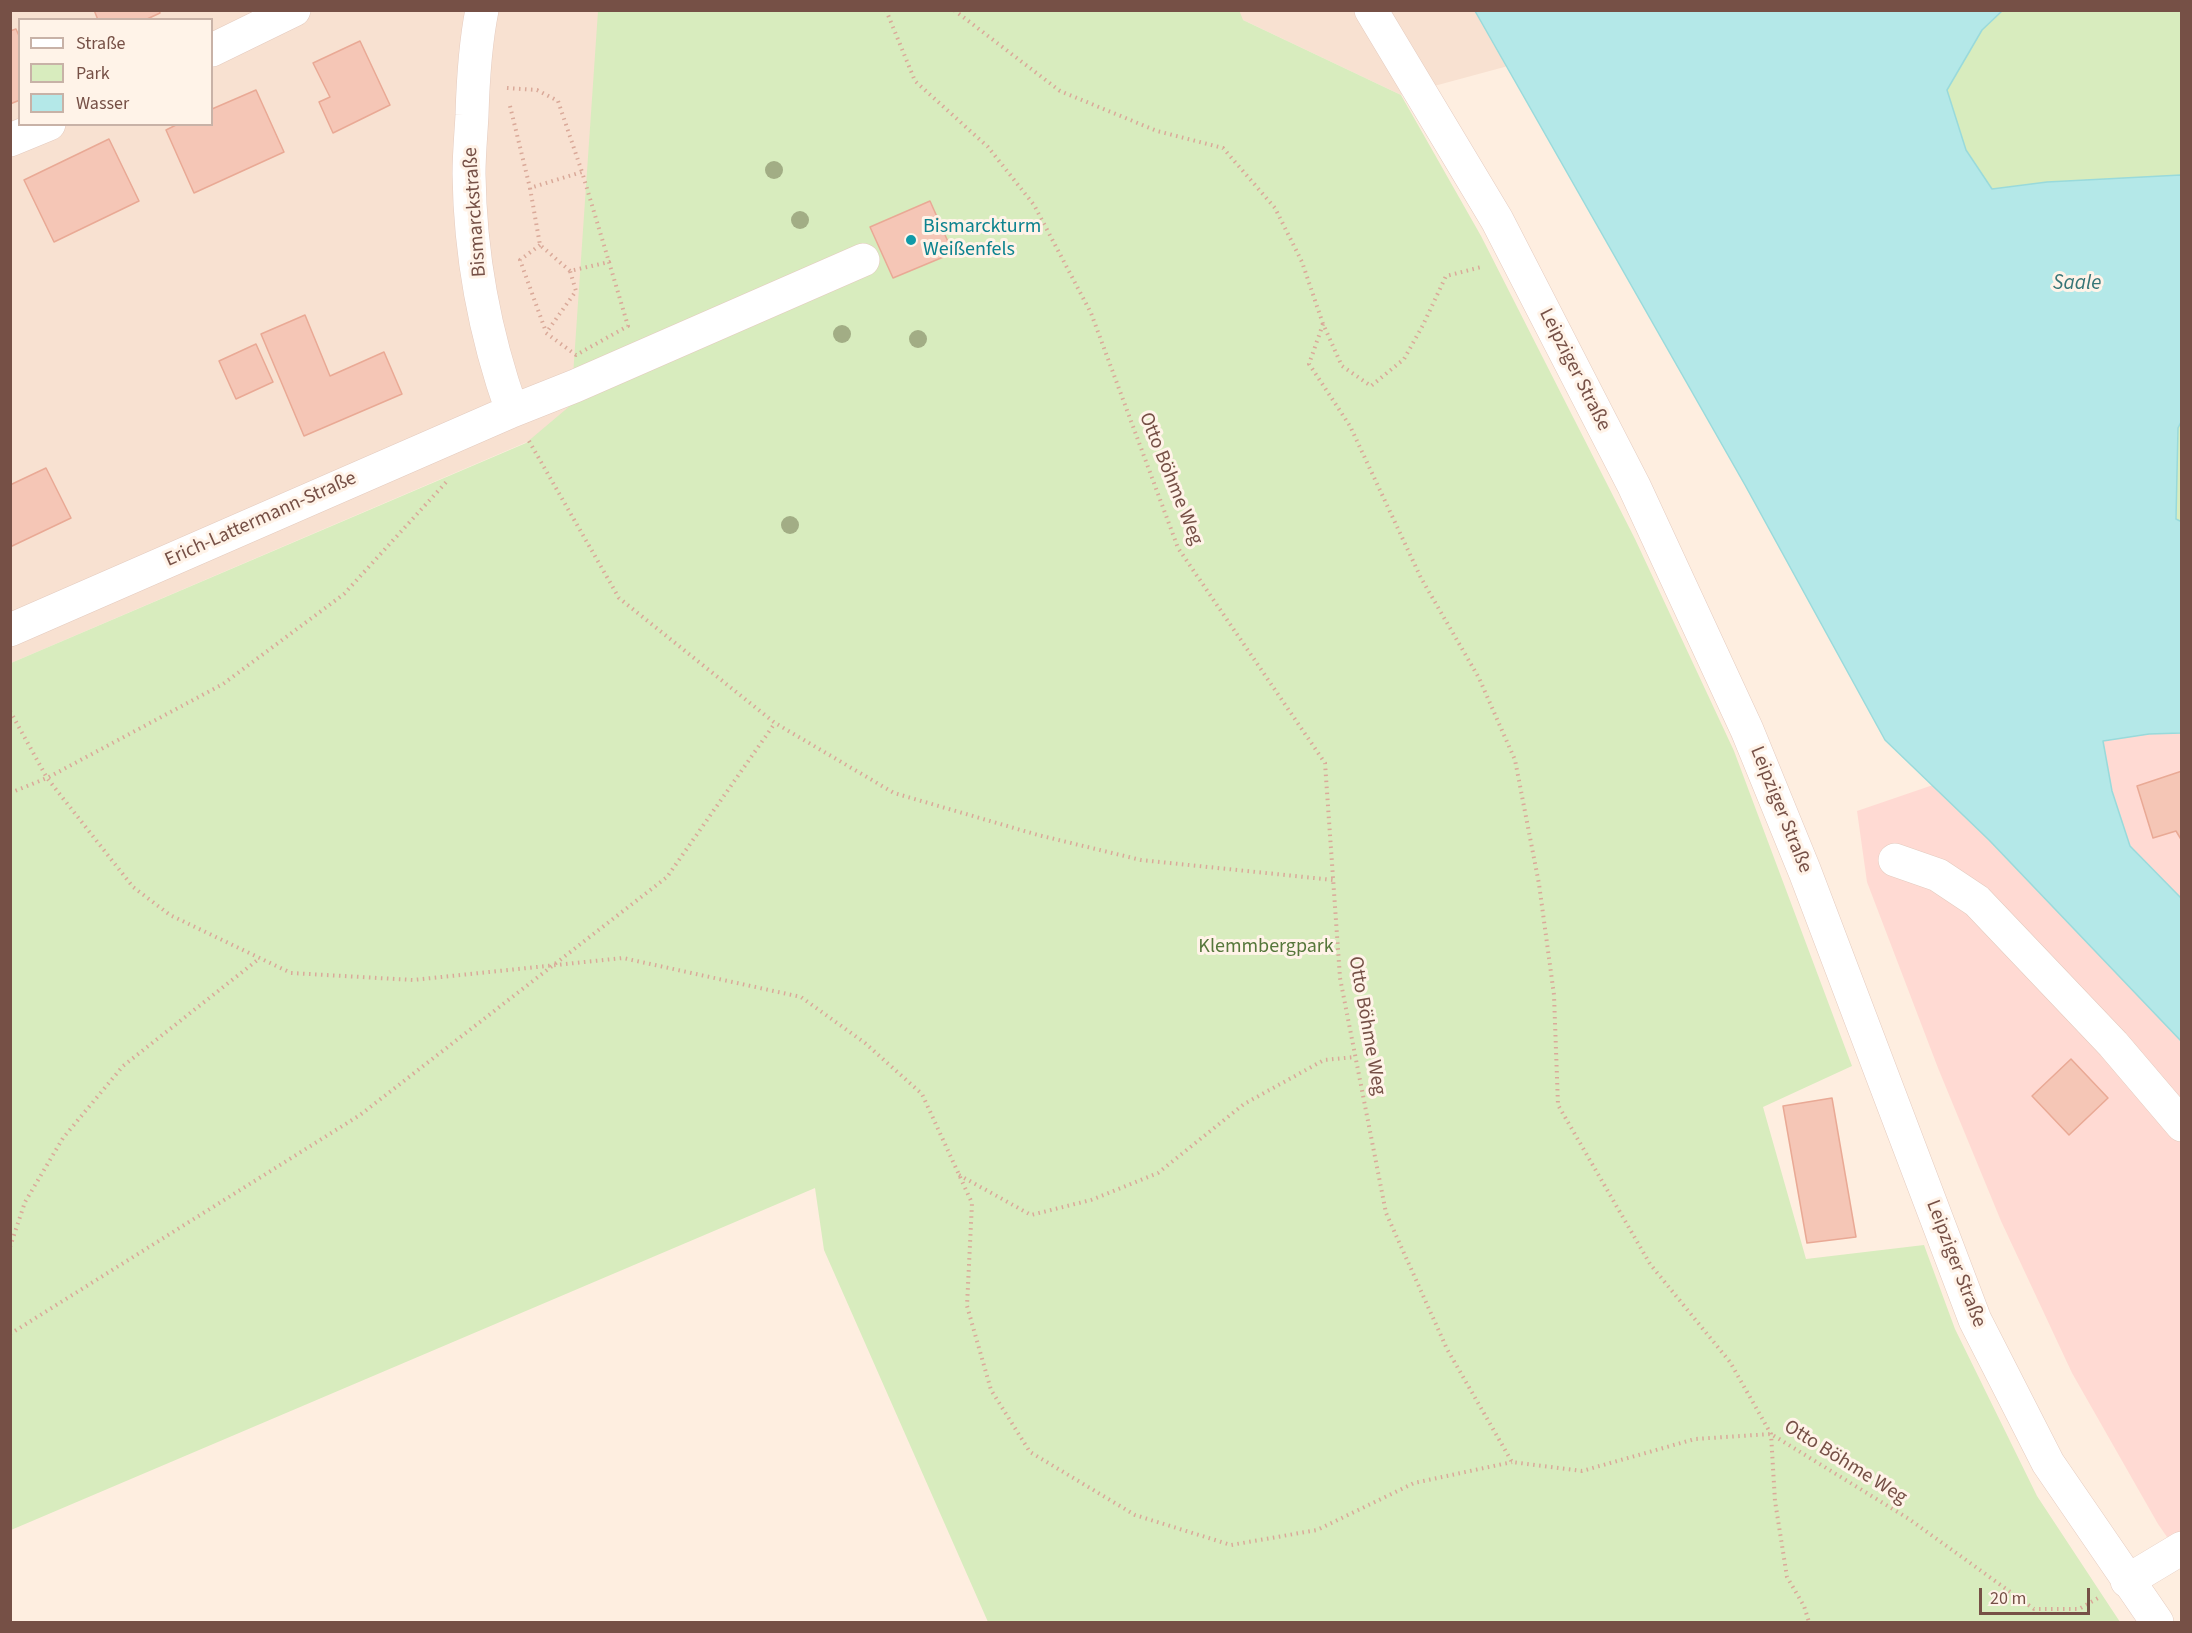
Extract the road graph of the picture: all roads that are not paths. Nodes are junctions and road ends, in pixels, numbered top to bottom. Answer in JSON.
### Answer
{"nodes":[{"id":1,"x":294,"y":10,"type":"edge"},
{"id":2,"x":482,"y":10,"type":"edge"},
{"id":3,"x":1371,"y":10,"type":"edge"},
{"id":4,"x":213,"y":50,"type":"edge"},
{"id":5,"x":44,"y":126,"type":"edge"},
{"id":6,"x":10,"y":140,"type":"edge"},
{"id":7,"x":863,"y":260,"type":"dead end"},
{"id":8,"x":512,"y":411,"type":"junction"},
{"id":9,"x":10,"y":630,"type":"edge"},
{"id":10,"x":1895,"y":860,"type":"dead end"},
{"id":11,"x":2181,"y":1125,"type":"edge"},
{"id":12,"x":2181,"y":1548,"type":"edge"},
{"id":13,"x":2127,"y":1581,"type":"junction"},
{"id":14,"x":2157,"y":1623,"type":"edge"}],
"edges":[{"from":1,"to":4,"type":"street"},
{"from":2,"to":8,"type":"street","name":"Bismarckstraße"},
{"from":3,"to":13,"type":"street","name":"Leipziger Straße"},
{"from":5,"to":6,"type":"street"},
{"from":7,"to":8,"type":"street","name":"Erich-Lattermann-Straße"},
{"from":8,"to":9,"type":"street","name":"Erich-Lattermann-Straße"},
{"from":10,"to":11,"type":"street"},
{"from":12,"to":13,"type":"street"},
{"from":13,"to":14,"type":"street","name":"Leipziger Straße"}]}
